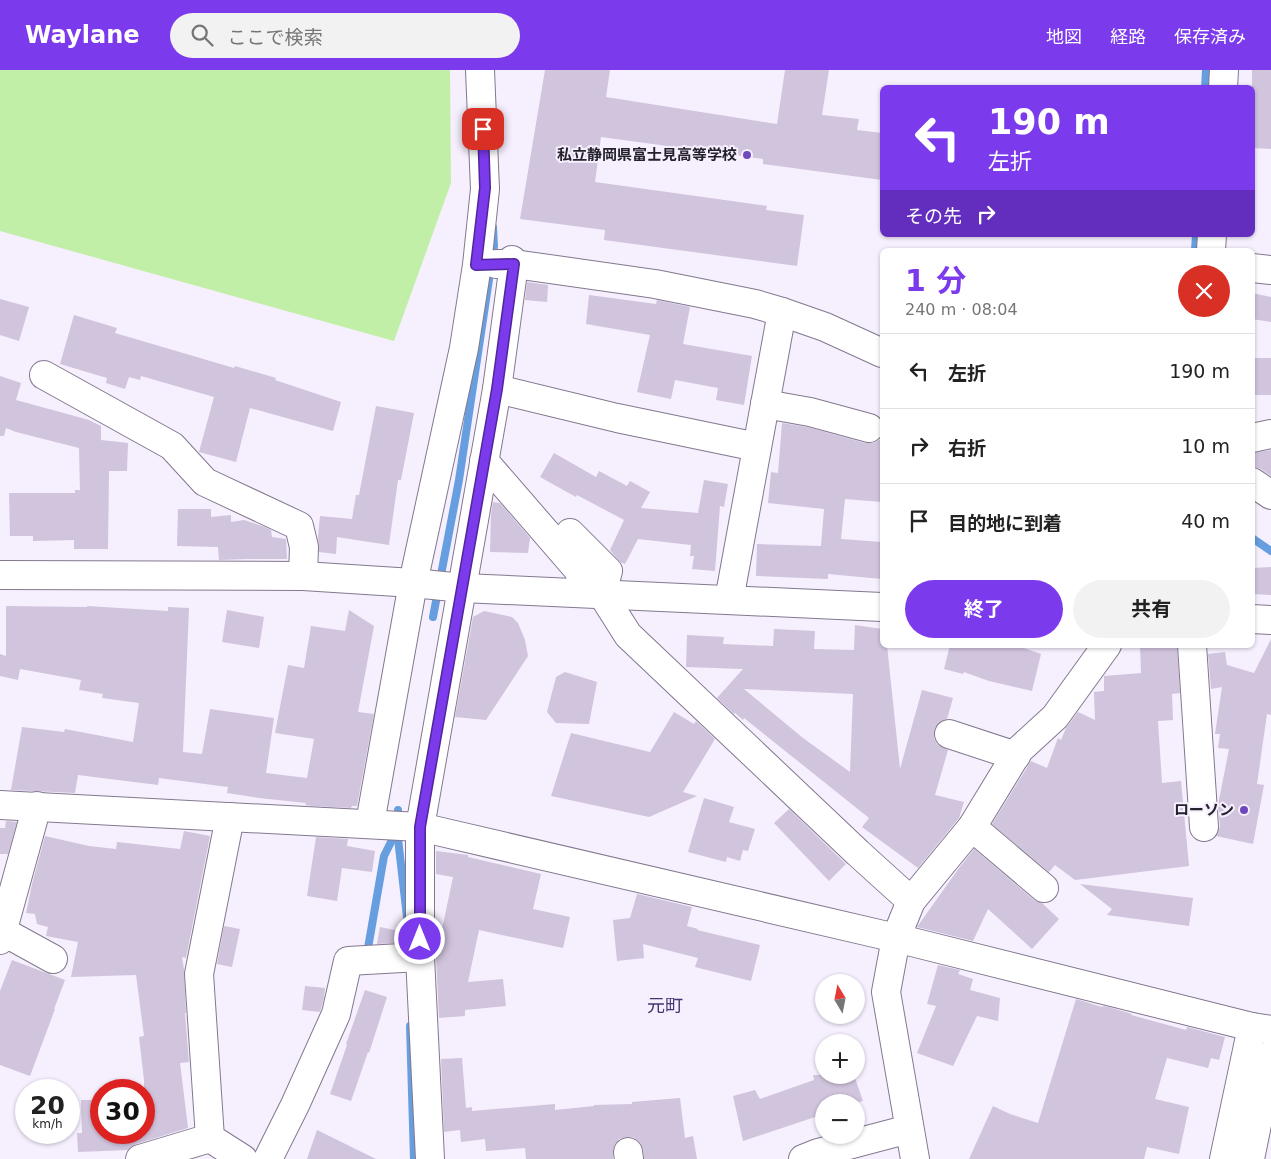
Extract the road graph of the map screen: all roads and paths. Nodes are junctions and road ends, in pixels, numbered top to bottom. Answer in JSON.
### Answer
{"nodes":[{"id":1,"x":480,"y":70,"type":"edge"},
{"id":2,"x":1224,"y":70,"type":"edge"},
{"id":3,"x":1223,"y":85,"type":"edge"},
{"id":4,"x":497,"y":263,"type":"junction"},
{"id":5,"x":1255,"y":268,"type":"edge"},
{"id":6,"x":1271,"y":270,"type":"edge"},
{"id":7,"x":782,"y":312,"type":"junction"},
{"id":8,"x":880,"y":352,"type":"edge"},
{"id":9,"x":44,"y":375,"type":"dead end"},
{"id":10,"x":497,"y":389,"type":"junction"},
{"id":11,"x":765,"y":404,"type":"junction"},
{"id":12,"x":869,"y":428,"type":"dead end"},
{"id":13,"x":1271,"y":434,"type":"edge"},
{"id":14,"x":1255,"y":437,"type":"edge"},
{"id":15,"x":757,"y":446,"type":"junction"},
{"id":16,"x":484,"y":462,"type":"junction"},
{"id":17,"x":1255,"y":484,"type":"edge"},
{"id":18,"x":1271,"y":496,"type":"edge"},
{"id":19,"x":570,"y":533,"type":"dead end"},
{"id":20,"x":0,"y":575,"type":"edge"},
{"id":21,"x":303,"y":576,"type":"junction"},
{"id":22,"x":414,"y":583,"type":"junction"},
{"id":23,"x":462,"y":588,"type":"junction"},
{"id":24,"x":590,"y":594,"type":"junction"},
{"id":25,"x":729,"y":600,"type":"junction"},
{"id":26,"x":880,"y":607,"type":"edge"},
{"id":27,"x":1255,"y":620,"type":"edge"},
{"id":28,"x":1271,"y":620,"type":"edge"},
{"id":29,"x":1105,"y":648,"type":"edge"},
{"id":30,"x":1192,"y":648,"type":"edge"},
{"id":31,"x":950,"y":734,"type":"dead end"},
{"id":32,"x":1016,"y":756,"type":"junction"},
{"id":33,"x":0,"y":805,"type":"edge"},
{"id":34,"x":37,"y":806,"type":"junction"},
{"id":35,"x":230,"y":817,"type":"junction"},
{"id":36,"x":373,"y":824,"type":"junction"},
{"id":37,"x":416,"y":827,"type":"junction"},
{"id":38,"x":972,"y":827,"type":"junction"},
{"id":39,"x":1204,"y":827,"type":"dead end"},
{"id":40,"x":1044,"y":888,"type":"dead end"},
{"id":41,"x":911,"y":901,"type":"junction"},
{"id":42,"x":1,"y":935,"type":"edge"},
{"id":43,"x":896,"y":938,"type":"junction"},
{"id":44,"x":420,"y":958,"type":"junction"},
{"id":45,"x":53,"y":959,"type":"dead end"},
{"id":46,"x":1261,"y":1028,"type":"edge"},
{"id":47,"x":1269,"y":1064,"type":"edge"},
{"id":48,"x":909,"y":1129,"type":"junction"},
{"id":49,"x":210,"y":1138,"type":"junction"},
{"id":50,"x":140,"y":1159,"type":"edge"},
{"id":51,"x":243,"y":1159,"type":"edge"},
{"id":52,"x":268,"y":1159,"type":"edge"},
{"id":53,"x":430,"y":1159,"type":"edge"},
{"id":54,"x":803,"y":1159,"type":"edge"},
{"id":55,"x":915,"y":1159,"type":"edge"},
{"id":56,"x":1224,"y":1159,"type":"edge"},
{"id":57,"x":1250,"y":1159,"type":"edge"}],
"edges":[{"from":1,"to":4,"type":"street"},
{"from":2,"to":3,"type":"street"},
{"from":4,"to":7,"type":"street"},
{"from":4,"to":10,"type":"street"},
{"from":4,"to":22,"type":"street"},
{"from":5,"to":6,"type":"street"},
{"from":7,"to":8,"type":"street"},
{"from":7,"to":11,"type":"street"},
{"from":9,"to":21,"type":"street"},
{"from":10,"to":15,"type":"street"},
{"from":10,"to":16,"type":"street"},
{"from":11,"to":12,"type":"street"},
{"from":11,"to":15,"type":"street"},
{"from":13,"to":14,"type":"street"},
{"from":15,"to":25,"type":"street"},
{"from":16,"to":23,"type":"street"},
{"from":16,"to":24,"type":"street"},
{"from":17,"to":18,"type":"street"},
{"from":19,"to":24,"type":"street"},
{"from":20,"to":21,"type":"street"},
{"from":21,"to":22,"type":"street"},
{"from":22,"to":23,"type":"street"},
{"from":22,"to":36,"type":"street"},
{"from":23,"to":24,"type":"street"},
{"from":23,"to":37,"type":"street"},
{"from":24,"to":25,"type":"street"},
{"from":24,"to":41,"type":"street"},
{"from":25,"to":26,"type":"street"},
{"from":27,"to":28,"type":"street"},
{"from":29,"to":32,"type":"street"},
{"from":30,"to":39,"type":"street"},
{"from":31,"to":32,"type":"street"},
{"from":32,"to":38,"type":"street"},
{"from":33,"to":34,"type":"street"},
{"from":34,"to":35,"type":"street"},
{"from":34,"to":42,"type":"street"},
{"from":35,"to":36,"type":"street"},
{"from":35,"to":49,"type":"street"},
{"from":36,"to":37,"type":"street"},
{"from":37,"to":43,"type":"street"},
{"from":37,"to":44,"type":"street"},
{"from":38,"to":40,"type":"street"},
{"from":38,"to":41,"type":"street"},
{"from":41,"to":43,"type":"street"},
{"from":42,"to":45,"type":"street"},
{"from":43,"to":46,"type":"street"},
{"from":43,"to":48,"type":"street"},
{"from":44,"to":52,"type":"street"},
{"from":44,"to":53,"type":"street"},
{"from":46,"to":56,"type":"street"},
{"from":47,"to":57,"type":"street"},
{"from":48,"to":54,"type":"street"},
{"from":48,"to":55,"type":"street"},
{"from":49,"to":50,"type":"street"},
{"from":49,"to":51,"type":"street"}]}
